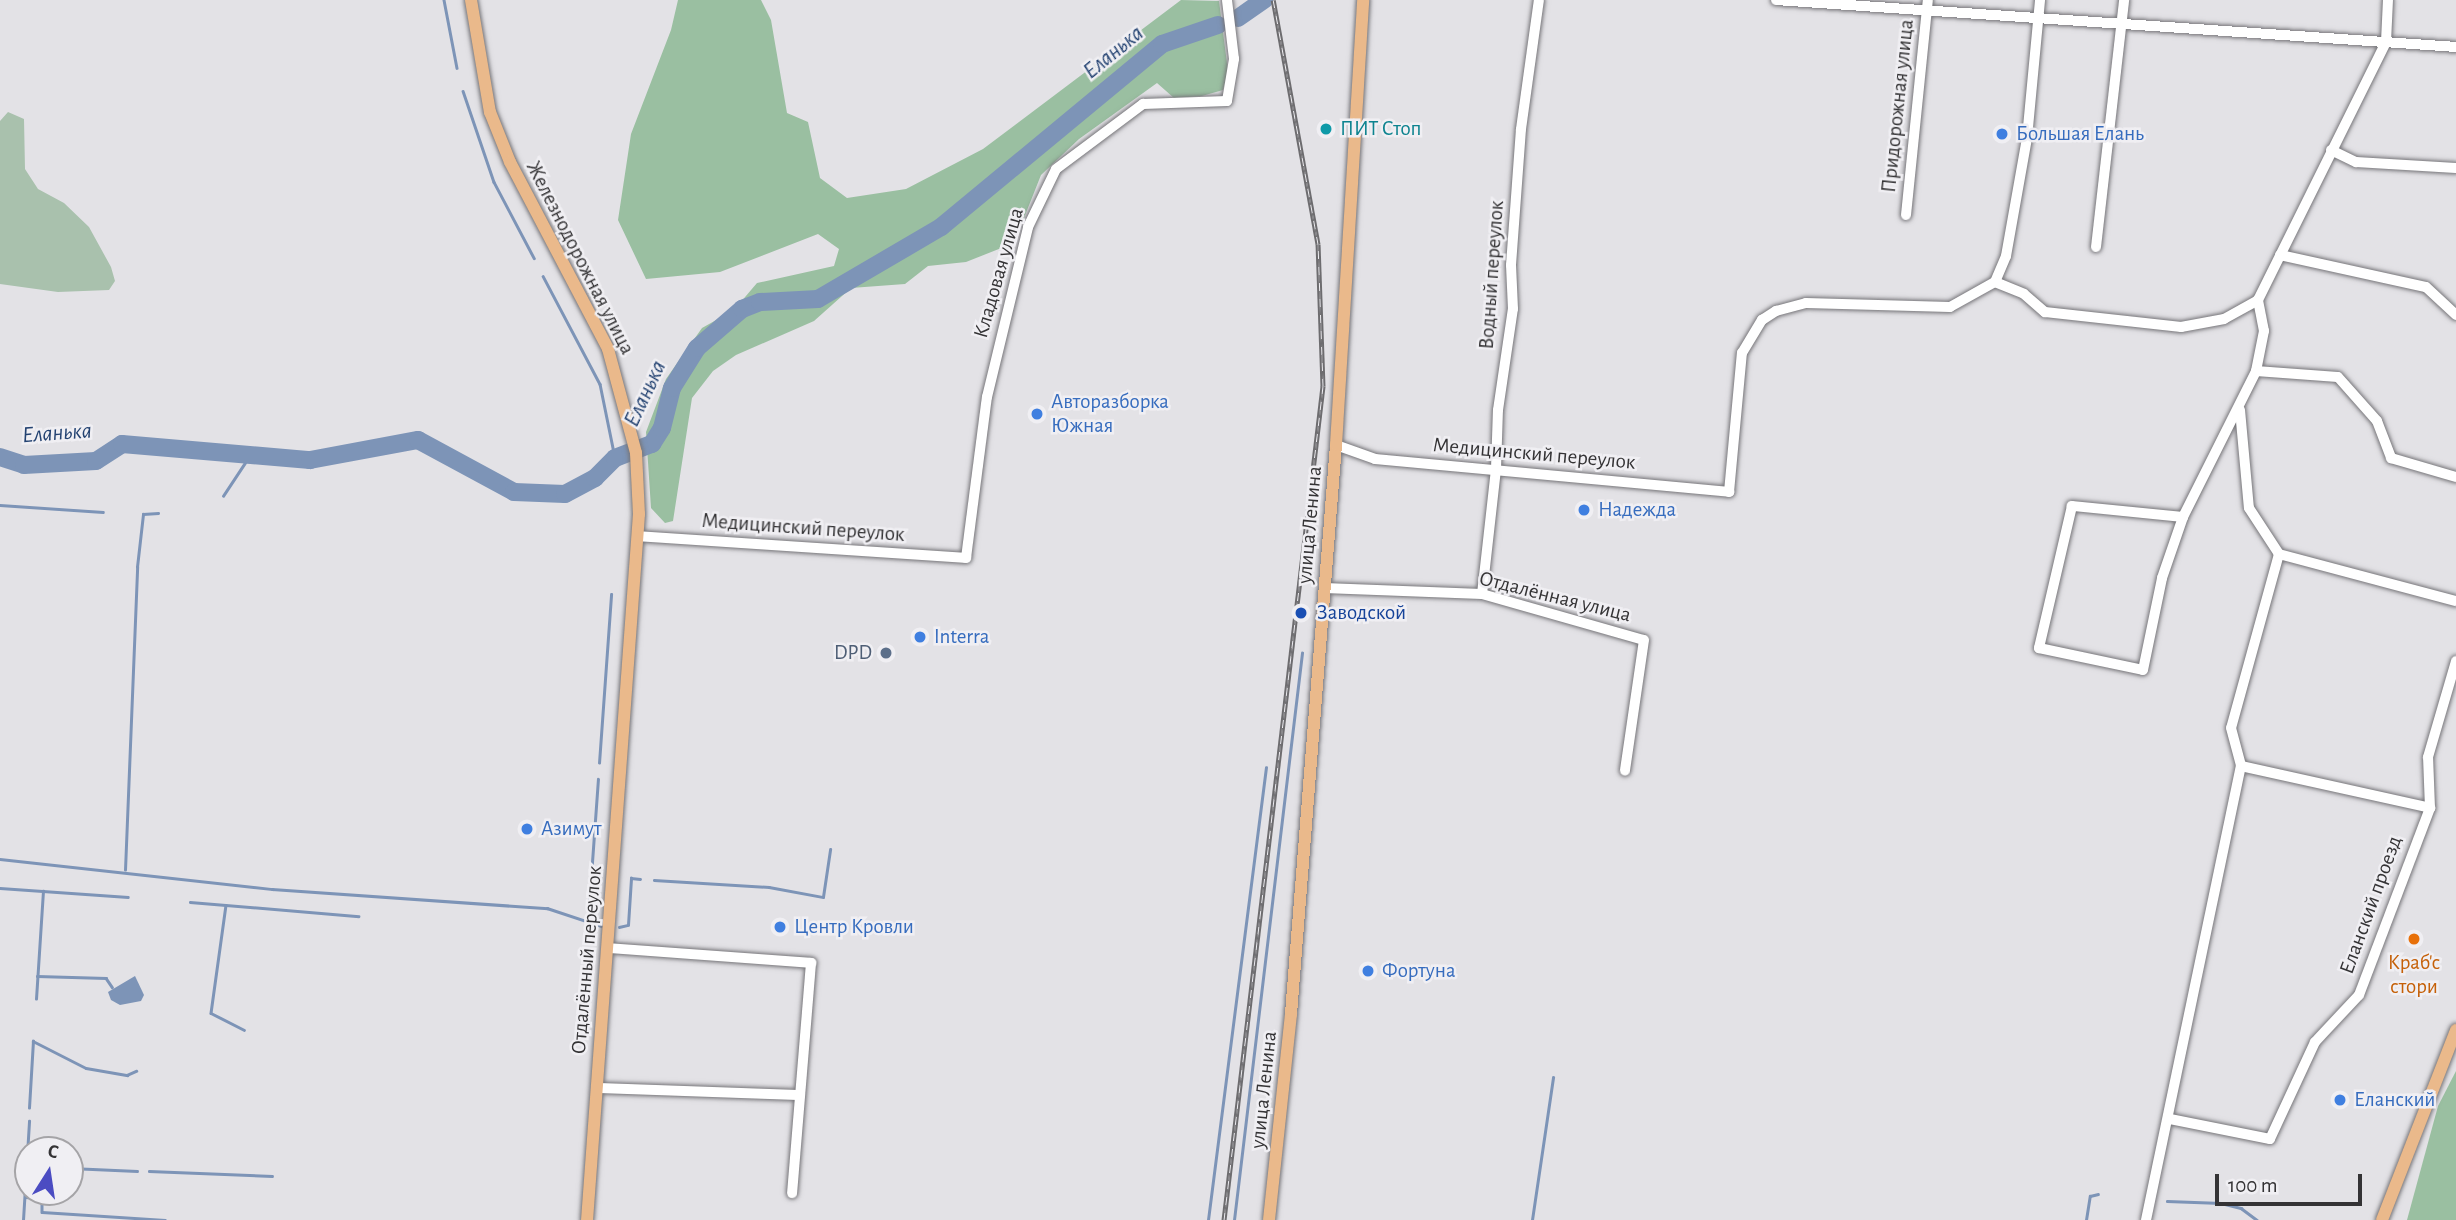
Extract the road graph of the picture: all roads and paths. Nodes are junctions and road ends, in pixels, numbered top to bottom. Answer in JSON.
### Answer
{"nodes":[{"id":1,"x":471,"y":0,"type":"edge"},
{"id":2,"x":1227,"y":0,"type":"edge"},
{"id":3,"x":1363,"y":0,"type":"edge"},
{"id":4,"x":1539,"y":0,"type":"edge"},
{"id":5,"x":1776,"y":0,"type":"edge"},
{"id":6,"x":1928,"y":0,"type":"edge"},
{"id":7,"x":2040,"y":0,"type":"edge"},
{"id":8,"x":2124,"y":0,"type":"edge"},
{"id":9,"x":2388,"y":0,"type":"edge"},
{"id":10,"x":1927,"y":12,"type":"junction"},
{"id":11,"x":2038,"y":17,"type":"junction"},
{"id":12,"x":2122,"y":25,"type":"junction"},
{"id":13,"x":2386,"y":42,"type":"junction"},
{"id":14,"x":2456,"y":47,"type":"edge"},
{"id":15,"x":2331,"y":150,"type":"junction"},
{"id":16,"x":2456,"y":168,"type":"edge"},
{"id":17,"x":1906,"y":215,"type":"dead end"},
{"id":18,"x":2096,"y":247,"type":"dead end"},
{"id":19,"x":2280,"y":255,"type":"junction"},
{"id":20,"x":1995,"y":282,"type":"junction"},
{"id":21,"x":2258,"y":300,"type":"junction"},
{"id":22,"x":2456,"y":315,"type":"edge"},
{"id":23,"x":2256,"y":371,"type":"junction"},
{"id":24,"x":2241,"y":410,"type":"junction"},
{"id":25,"x":1336,"y":445,"type":"junction"},
{"id":26,"x":1496,"y":469,"type":"junction"},
{"id":27,"x":2456,"y":477,"type":"edge"},
{"id":28,"x":2183,"y":517,"type":"junction"},
{"id":29,"x":637,"y":536,"type":"junction"},
{"id":30,"x":2279,"y":554,"type":"junction"},
{"id":31,"x":966,"y":558,"type":"joint"},
{"id":32,"x":1324,"y":588,"type":"junction"},
{"id":33,"x":1482,"y":594,"type":"junction"},
{"id":34,"x":2456,"y":601,"type":"edge"},
{"id":35,"x":2456,"y":660,"type":"edge"},
{"id":36,"x":2241,"y":766,"type":"junction"},
{"id":37,"x":1625,"y":771,"type":"dead end"},
{"id":38,"x":2430,"y":808,"type":"junction"},
{"id":39,"x":608,"y":948,"type":"junction"},
{"id":40,"x":2456,"y":1030,"type":"edge"},
{"id":41,"x":597,"y":1088,"type":"junction"},
{"id":42,"x":800,"y":1095,"type":"junction"},
{"id":43,"x":2170,"y":1119,"type":"junction"},
{"id":44,"x":792,"y":1193,"type":"dead end"},
{"id":45,"x":587,"y":1220,"type":"edge"},
{"id":46,"x":1269,"y":1220,"type":"edge"},
{"id":47,"x":2146,"y":1220,"type":"edge"},
{"id":48,"x":2382,"y":1220,"type":"edge"}],
"edges":[{"from":1,"to":29,"type":"main road","name":"Железнодорожная улица"},
{"from":2,"to":31,"type":"street","name":"Кладовая улица"},
{"from":3,"to":25,"type":"main road","name":"улица Ленина"},
{"from":4,"to":26,"type":"street","name":"Водный переулок"},
{"from":5,"to":10,"type":"street"},
{"from":6,"to":10,"type":"street","name":"Придорожная улица"},
{"from":7,"to":11,"type":"street"},
{"from":8,"to":12,"type":"street"},
{"from":9,"to":13,"type":"street"},
{"from":10,"to":11,"type":"street"},
{"from":10,"to":17,"type":"street","name":"Придорожная улица"},
{"from":11,"to":12,"type":"street"},
{"from":11,"to":20,"type":"street"},
{"from":12,"to":13,"type":"street"},
{"from":12,"to":18,"type":"street"},
{"from":13,"to":14,"type":"street"},
{"from":13,"to":15,"type":"street"},
{"from":15,"to":16,"type":"street"},
{"from":15,"to":19,"type":"street"},
{"from":19,"to":21,"type":"street"},
{"from":19,"to":22,"type":"street"},
{"from":20,"to":21,"type":"street"},
{"from":20,"to":26,"type":"street","name":"Медицинский переулок"},
{"from":21,"to":23,"type":"street"},
{"from":23,"to":24,"type":"street"},
{"from":23,"to":27,"type":"street"},
{"from":24,"to":28,"type":"street"},
{"from":24,"to":30,"type":"street"},
{"from":25,"to":26,"type":"street","name":"Медицинский переулок"},
{"from":25,"to":32,"type":"main road","name":"улица Ленина"},
{"from":26,"to":33,"type":"street","name":"Водный переулок"},
{"from":28,"to":28,"type":"street"},
{"from":29,"to":31,"type":"street","name":"Медицинский переулок"},
{"from":29,"to":39,"type":"main road","name":"Отдалённый переулок"},
{"from":30,"to":34,"type":"street"},
{"from":30,"to":36,"type":"street"},
{"from":32,"to":33,"type":"street","name":"Отдалённая улица"},
{"from":32,"to":46,"type":"main road","name":"улица Ленина"},
{"from":33,"to":37,"type":"street","name":"Отдалённая улица"},
{"from":35,"to":38,"type":"street"},
{"from":36,"to":38,"type":"street"},
{"from":36,"to":43,"type":"street"},
{"from":38,"to":43,"type":"street","name":"Еланский проезд"},
{"from":39,"to":41,"type":"main road","name":"Отдалённый переулок"},
{"from":39,"to":42,"type":"street"},
{"from":40,"to":48,"type":"main road"},
{"from":41,"to":42,"type":"street"},
{"from":41,"to":45,"type":"main road","name":"Отдалённый переулок"},
{"from":42,"to":44,"type":"street"},
{"from":43,"to":47,"type":"street"}]}
